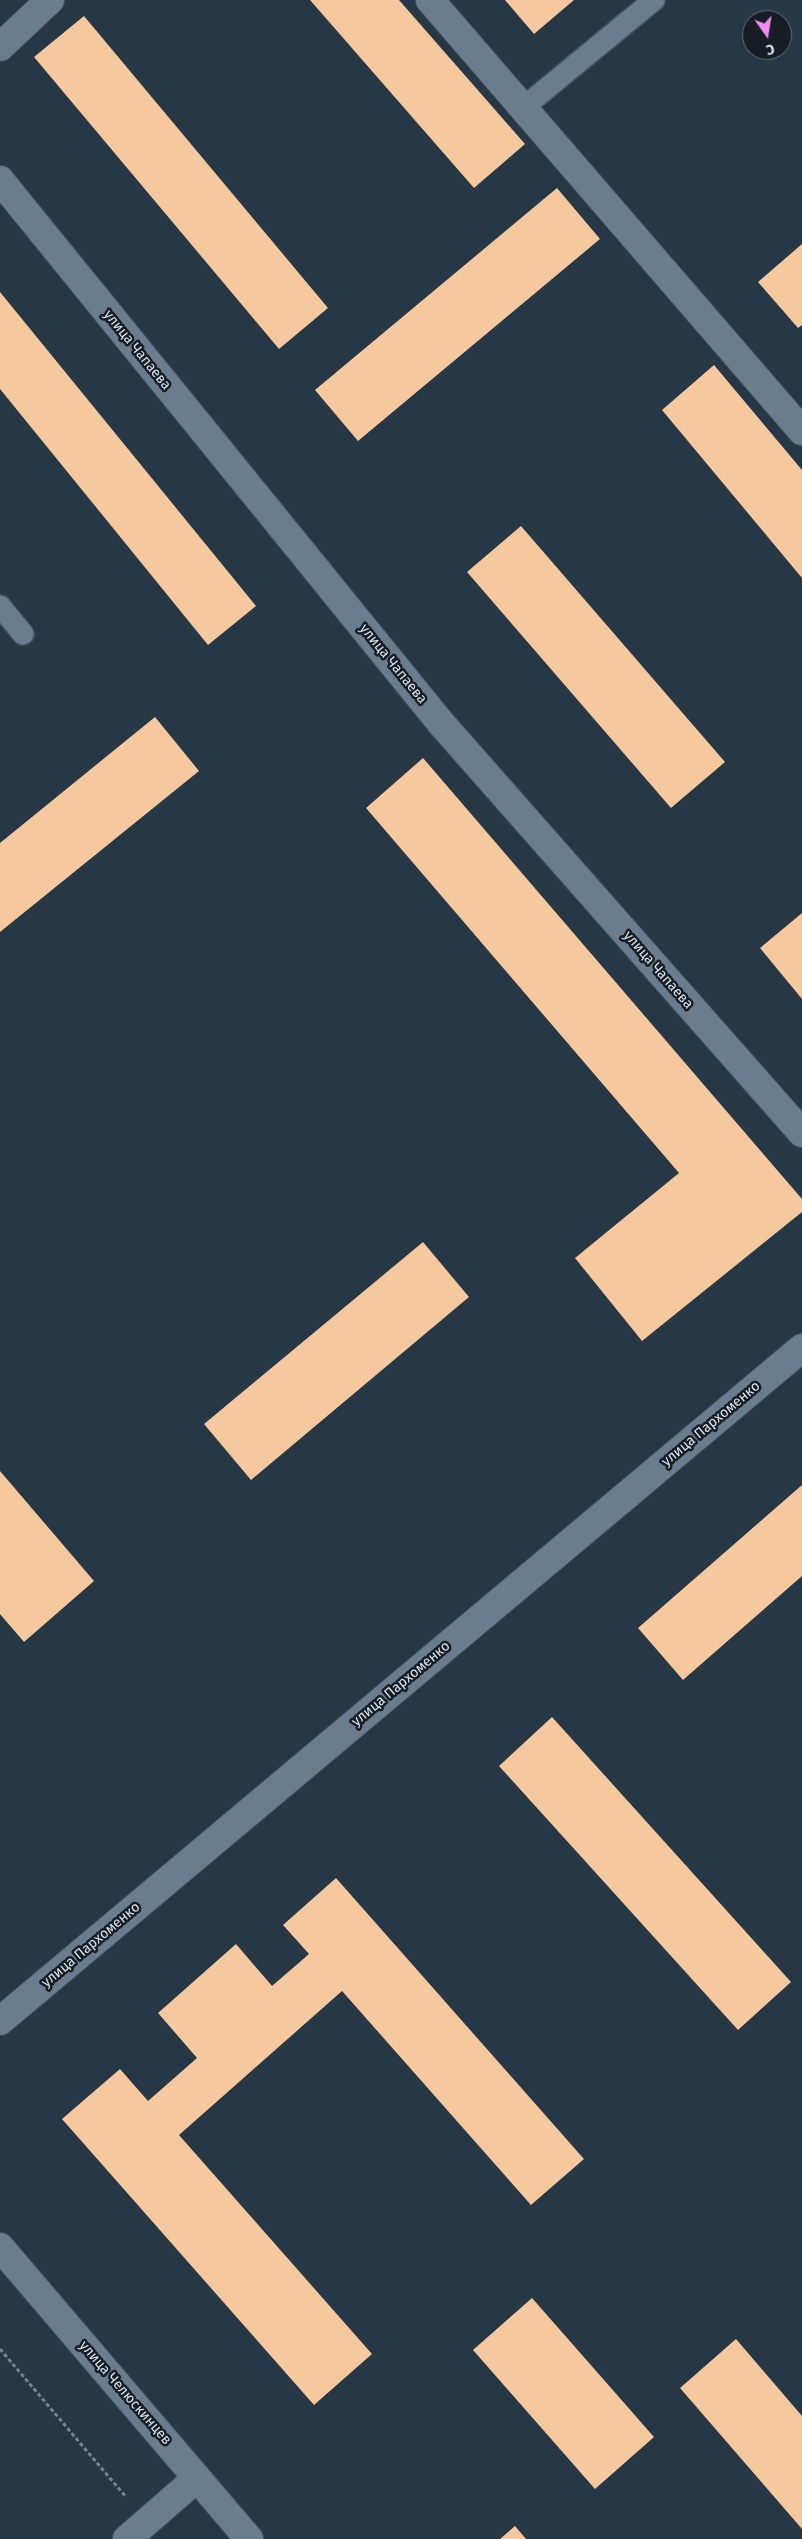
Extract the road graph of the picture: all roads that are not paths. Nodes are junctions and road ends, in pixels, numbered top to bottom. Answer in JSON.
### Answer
{"nodes":[{"id":1,"x":50,"y":0,"type":"edge"},
{"id":2,"x":430,"y":0,"type":"edge"},
{"id":3,"x":654,"y":0,"type":"edge"},
{"id":4,"x":0,"y":47,"type":"edge"},
{"id":5,"x":524,"y":107,"type":"junction"},
{"id":6,"x":0,"y":180,"type":"edge"},
{"id":7,"x":802,"y":431,"type":"edge"},
{"id":8,"x":0,"y":606,"type":"edge"},
{"id":9,"x":23,"y":634,"type":"dead end"},
{"id":10,"x":802,"y":1134,"type":"edge"},
{"id":11,"x":802,"y":1348,"type":"edge"},
{"id":12,"x":0,"y":2021,"type":"edge"},
{"id":13,"x":0,"y":2248,"type":"edge"},
{"id":14,"x":197,"y":2478,"type":"junction"},
{"id":15,"x":127,"y":2539,"type":"edge"},
{"id":16,"x":249,"y":2539,"type":"edge"}],
"edges":[{"from":1,"to":4,"type":"street"},
{"from":2,"to":5,"type":"street"},
{"from":3,"to":5,"type":"lane"},
{"from":5,"to":7,"type":"street"},
{"from":6,"to":10,"type":"street","name":"улица Чапаева"},
{"from":8,"to":9,"type":"lane"},
{"from":11,"to":12,"type":"street","name":"улица Пархоменко"},
{"from":13,"to":14,"type":"street","name":"улица Челюскинцев"},
{"from":14,"to":15,"type":"street"},
{"from":14,"to":16,"type":"street","name":"улица Челюскинцев"}]}
